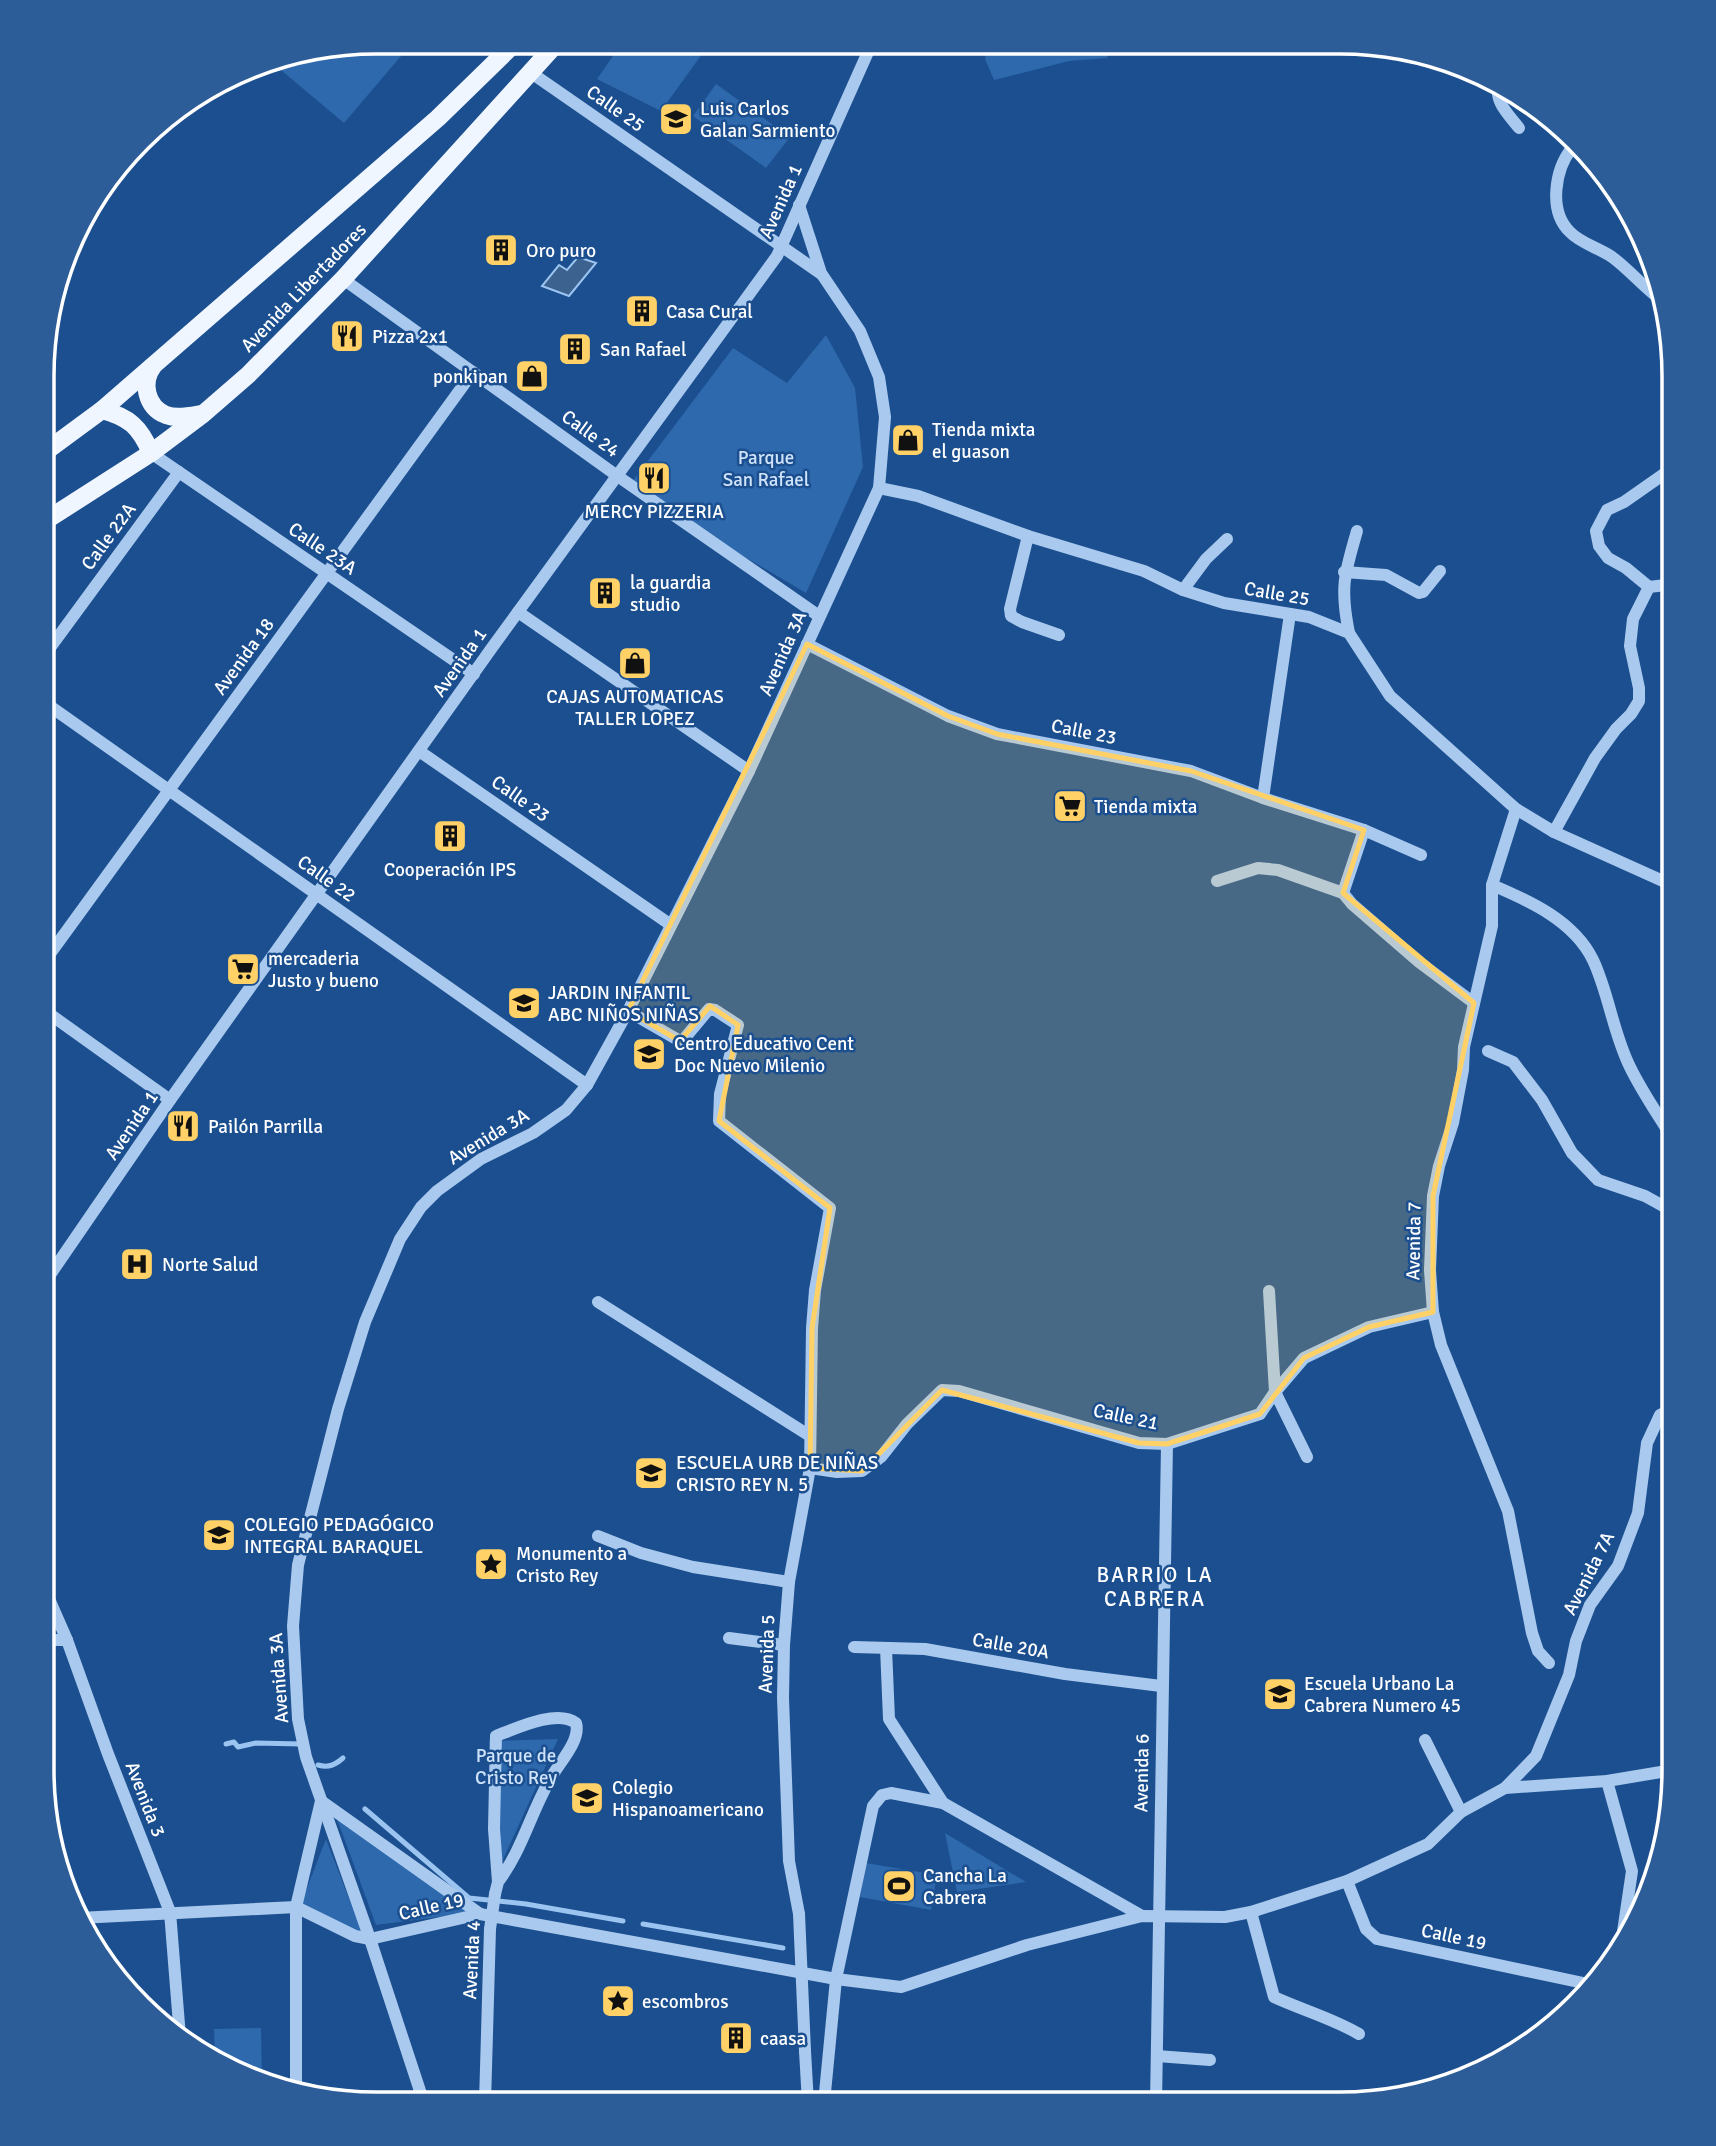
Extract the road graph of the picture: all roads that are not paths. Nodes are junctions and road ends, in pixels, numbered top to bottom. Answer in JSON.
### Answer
{"nodes":[{"id":1,"x":504,"y":54,"type":"edge"},
{"id":2,"x":547,"y":54,"type":"edge"},
{"id":3,"x":867,"y":54,"type":"edge"},
{"id":4,"x":530,"y":72,"type":"junction"},
{"id":5,"x":1497,"y":95,"type":"edge"},
{"id":6,"x":1519,"y":128,"type":"dead end"},
{"id":7,"x":1570,"y":150,"type":"edge"},
{"id":8,"x":799,"y":205,"type":"junction"},
{"id":9,"x":782,"y":247,"type":"junction"},
{"id":10,"x":821,"y":274,"type":"junction"},
{"id":11,"x":343,"y":279,"type":"junction"},
{"id":12,"x":1650,"y":291,"type":"edge"},
{"id":13,"x":155,"y":363,"type":"junction"},
{"id":14,"x":473,"y":372,"type":"junction"},
{"id":15,"x":102,"y":410,"type":"junction"},
{"id":16,"x":203,"y":414,"type":"junction"},
{"id":17,"x":54,"y":445,"type":"edge"},
{"id":18,"x":151,"y":453,"type":"junction"},
{"id":19,"x":179,"y":472,"type":"junction"},
{"id":20,"x":616,"y":475,"type":"junction"},
{"id":21,"x":1662,"y":476,"type":"edge"},
{"id":22,"x":879,"y":488,"type":"junction"},
{"id":23,"x":54,"y":515,"type":"edge"},
{"id":24,"x":1357,"y":531,"type":"dead end"},
{"id":25,"x":1028,"y":536,"type":"junction"},
{"id":26,"x":1227,"y":539,"type":"dead end"},
{"id":27,"x":1440,"y":571,"type":"dead end"},
{"id":28,"x":1344,"y":572,"type":"junction"},
{"id":29,"x":327,"y":573,"type":"junction"},
{"id":30,"x":1662,"y":585,"type":"edge"},
{"id":31,"x":1649,"y":587,"type":"junction"},
{"id":32,"x":1183,"y":590,"type":"junction"},
{"id":33,"x":518,"y":612,"type":"junction"},
{"id":34,"x":1290,"y":614,"type":"junction"},
{"id":35,"x":819,"y":616,"type":"junction"},
{"id":36,"x":1349,"y":633,"type":"junction"},
{"id":37,"x":1059,"y":635,"type":"dead end"},
{"id":38,"x":54,"y":642,"type":"edge"},
{"id":39,"x":807,"y":644,"type":"junction"},
{"id":40,"x":474,"y":674,"type":"junction"},
{"id":41,"x":54,"y":709,"type":"edge"},
{"id":42,"x":419,"y":751,"type":"junction"},
{"id":43,"x":749,"y":772,"type":"junction"},
{"id":44,"x":169,"y":790,"type":"junction"},
{"id":45,"x":1263,"y":798,"type":"junction"},
{"id":46,"x":1517,"y":809,"type":"junction"},
{"id":47,"x":1364,"y":830,"type":"junction"},
{"id":48,"x":1554,"y":832,"type":"junction"},
{"id":49,"x":1420,"y":855,"type":"dead end"},
{"id":50,"x":1217,"y":881,"type":"dead end"},
{"id":51,"x":1662,"y":881,"type":"edge"},
{"id":52,"x":1492,"y":886,"type":"junction"},
{"id":53,"x":1343,"y":893,"type":"junction"},
{"id":54,"x":317,"y":894,"type":"junction"},
{"id":55,"x":671,"y":925,"type":"junction"},
{"id":56,"x":54,"y":948,"type":"edge"},
{"id":57,"x":1474,"y":1003,"type":"junction"},
{"id":58,"x":628,"y":1011,"type":"junction"},
{"id":59,"x":54,"y":1017,"type":"edge"},
{"id":60,"x":1488,"y":1051,"type":"dead end"},
{"id":61,"x":587,"y":1085,"type":"junction"},
{"id":62,"x":170,"y":1100,"type":"junction"},
{"id":63,"x":1662,"y":1121,"type":"edge"},
{"id":64,"x":1662,"y":1205,"type":"edge"},
{"id":65,"x":54,"y":1265,"type":"edge"},
{"id":66,"x":1269,"y":1291,"type":"dead end"},
{"id":67,"x":598,"y":1302,"type":"dead end"},
{"id":68,"x":1433,"y":1312,"type":"junction"},
{"id":69,"x":1275,"y":1392,"type":"junction"},
{"id":70,"x":1662,"y":1414,"type":"edge"},
{"id":71,"x":810,"y":1436,"type":"junction"},
{"id":72,"x":1167,"y":1444,"type":"junction"},
{"id":73,"x":1307,"y":1457,"type":"dead end"},
{"id":74,"x":810,"y":1468,"type":"junction"},
{"id":75,"x":598,"y":1536,"type":"dead end"},
{"id":76,"x":789,"y":1582,"type":"junction"},
{"id":77,"x":54,"y":1609,"type":"edge"},
{"id":78,"x":729,"y":1639,"type":"dead end"},
{"id":79,"x":54,"y":1640,"type":"edge"},
{"id":80,"x":68,"y":1640,"type":"junction"},
{"id":81,"x":784,"y":1645,"type":"junction"},
{"id":82,"x":853,"y":1647,"type":"dead end"},
{"id":83,"x":886,"y":1648,"type":"junction"},
{"id":84,"x":1549,"y":1663,"type":"dead end"},
{"id":85,"x":1161,"y":1685,"type":"junction"},
{"id":86,"x":1425,"y":1740,"type":"dead end"},
{"id":87,"x":1662,"y":1772,"type":"edge"},
{"id":88,"x":1607,"y":1781,"type":"junction"},
{"id":89,"x":1505,"y":1788,"type":"junction"},
{"id":90,"x":321,"y":1801,"type":"junction"},
{"id":91,"x":943,"y":1803,"type":"junction"},
{"id":92,"x":1461,"y":1812,"type":"junction"},
{"id":93,"x":1347,"y":1881,"type":"junction"},
{"id":94,"x":497,"y":1888,"type":"junction"},
{"id":95,"x":296,"y":1908,"type":"junction"},
{"id":96,"x":170,"y":1912,"type":"junction"},
{"id":97,"x":1251,"y":1912,"type":"junction"},
{"id":98,"x":480,"y":1914,"type":"junction"},
{"id":99,"x":1142,"y":1916,"type":"junction"},
{"id":100,"x":90,"y":1917,"type":"edge"},
{"id":101,"x":1159,"y":1917,"type":"junction"},
{"id":102,"x":1625,"y":1920,"type":"edge"},
{"id":103,"x":370,"y":1939,"type":"junction"},
{"id":104,"x":836,"y":1979,"type":"junction"},
{"id":105,"x":1581,"y":1983,"type":"edge"},
{"id":106,"x":179,"y":2024,"type":"edge"},
{"id":107,"x":1359,"y":2034,"type":"dead end"},
{"id":108,"x":1157,"y":2056,"type":"junction"},
{"id":109,"x":1210,"y":2060,"type":"dead end"},
{"id":110,"x":296,"y":2082,"type":"edge"},
{"id":111,"x":420,"y":2092,"type":"edge"},
{"id":112,"x":485,"y":2092,"type":"edge"},
{"id":113,"x":807,"y":2092,"type":"edge"},
{"id":114,"x":825,"y":2092,"type":"edge"},
{"id":115,"x":1156,"y":2092,"type":"edge"}],
"edges":[{"from":1,"to":13,"type":"main road","name":"Avenida Libertadores"},
{"from":2,"to":4,"type":"main road","name":"Avenida Libertadores"},
{"from":3,"to":8,"type":"street","name":"Avenida 1"},
{"from":4,"to":9,"type":"street","name":"Calle 25"},
{"from":4,"to":11,"type":"main road","name":"Avenida Libertadores"},
{"from":5,"to":6,"type":"street"},
{"from":7,"to":12,"type":"street"},
{"from":8,"to":9,"type":"street","name":"Avenida 1"},
{"from":8,"to":10,"type":"street","name":"Avenida 3A"},
{"from":9,"to":10,"type":"street","name":"Avenida 3A"},
{"from":9,"to":20,"type":"street","name":"Avenida 1"},
{"from":10,"to":22,"type":"street","name":"Avenida 3A"},
{"from":11,"to":14,"type":"street","name":"Calle 24"},
{"from":11,"to":16,"type":"main road","name":"Avenida Libertadores"},
{"from":13,"to":15,"type":"main road","name":"Avenida Libertadores"},
{"from":13,"to":16,"type":"main road"},
{"from":14,"to":20,"type":"street","name":"Calle 24"},
{"from":14,"to":29,"type":"street","name":"Avenida 18"},
{"from":15,"to":17,"type":"main road","name":"Avenida Libertadores"},
{"from":15,"to":18,"type":"main road"},
{"from":16,"to":18,"type":"main road","name":"Avenida Libertadores"},
{"from":18,"to":19,"type":"street","name":"Calle 23A"},
{"from":18,"to":23,"type":"main road","name":"Avenida Libertadores"},
{"from":19,"to":29,"type":"street","name":"Calle 23A"},
{"from":19,"to":38,"type":"street","name":"Calle 22A"},
{"from":20,"to":33,"type":"street","name":"Avenida 1"},
{"from":20,"to":35,"type":"street","name":"Calle 24"},
{"from":21,"to":31,"type":"street"},
{"from":22,"to":25,"type":"street","name":"Calle 25"},
{"from":22,"to":35,"type":"street","name":"Avenida 3A"},
{"from":24,"to":28,"type":"street"},
{"from":25,"to":32,"type":"street","name":"Calle 25"},
{"from":25,"to":37,"type":"street"},
{"from":26,"to":32,"type":"street"},
{"from":27,"to":28,"type":"street"},
{"from":28,"to":36,"type":"street"},
{"from":29,"to":40,"type":"street","name":"Calle 23A"},
{"from":29,"to":44,"type":"street","name":"Avenida 18"},
{"from":30,"to":31,"type":"street"},
{"from":31,"to":48,"type":"street"},
{"from":32,"to":34,"type":"street","name":"Calle 25"},
{"from":33,"to":40,"type":"street","name":"Avenida 1"},
{"from":33,"to":43,"type":"street"},
{"from":34,"to":36,"type":"street","name":"Calle 25"},
{"from":34,"to":45,"type":"street"},
{"from":35,"to":39,"type":"street","name":"Avenida 3A"},
{"from":36,"to":46,"type":"street"},
{"from":39,"to":43,"type":"street","name":"Avenida 3A"},
{"from":39,"to":45,"type":"street","name":"Calle 23"},
{"from":40,"to":42,"type":"street","name":"Avenida 1"},
{"from":41,"to":44,"type":"street","name":"Calle 22"},
{"from":42,"to":54,"type":"street","name":"Avenida 1"},
{"from":42,"to":55,"type":"street","name":"Calle 23"},
{"from":43,"to":55,"type":"street","name":"Avenida 3A"},
{"from":44,"to":54,"type":"street","name":"Calle 22"},
{"from":44,"to":56,"type":"street","name":"Avenida 18"},
{"from":45,"to":47,"type":"street","name":"Calle 23"},
{"from":46,"to":48,"type":"street"},
{"from":46,"to":52,"type":"street","name":"Avenida 7"},
{"from":47,"to":49,"type":"street","name":"Calle 23"},
{"from":47,"to":53,"type":"street"},
{"from":48,"to":51,"type":"street"},
{"from":50,"to":53,"type":"street"},
{"from":52,"to":57,"type":"street","name":"Avenida 7"},
{"from":52,"to":63,"type":"street"},
{"from":53,"to":57,"type":"street"},
{"from":54,"to":61,"type":"street","name":"Calle 22"},
{"from":54,"to":62,"type":"street","name":"Avenida 1"},
{"from":55,"to":58,"type":"street","name":"Avenida 3A"},
{"from":57,"to":68,"type":"street","name":"Avenida 7"},
{"from":58,"to":61,"type":"street","name":"Avenida 3A"},
{"from":58,"to":71,"type":"street","name":"Avenida 5"},
{"from":59,"to":62,"type":"street"},
{"from":60,"to":64,"type":"street"},
{"from":61,"to":90,"type":"street","name":"Avenida 3A"},
{"from":62,"to":65,"type":"street","name":"Avenida 1"},
{"from":66,"to":69,"type":"street"},
{"from":67,"to":71,"type":"street"},
{"from":68,"to":69,"type":"street","name":"Calle 21"},
{"from":68,"to":84,"type":"street","name":"Avenida 7"},
{"from":69,"to":72,"type":"street","name":"Calle 21"},
{"from":69,"to":73,"type":"street"},
{"from":70,"to":89,"type":"street","name":"Avenida 7A"},
{"from":71,"to":74,"type":"street","name":"Avenida 5"},
{"from":72,"to":74,"type":"street","name":"Calle 21"},
{"from":72,"to":85,"type":"street","name":"Avenida 6"},
{"from":74,"to":76,"type":"street","name":"Avenida 5"},
{"from":75,"to":76,"type":"street"},
{"from":76,"to":81,"type":"street","name":"Avenida 5"},
{"from":77,"to":80,"type":"street","name":"Avenida 3"},
{"from":78,"to":81,"type":"street"},
{"from":79,"to":80,"type":"street"},
{"from":80,"to":96,"type":"street","name":"Avenida 3"},
{"from":81,"to":113,"type":"street","name":"Avenida 5","bridge":true},
{"from":82,"to":83,"type":"street","name":"Calle 20A"},
{"from":83,"to":85,"type":"street","name":"Calle 20A"},
{"from":83,"to":91,"type":"street"},
{"from":85,"to":101,"type":"street","name":"Avenida 6"},
{"from":86,"to":92,"type":"street"},
{"from":87,"to":88,"type":"street"},
{"from":88,"to":89,"type":"street"},
{"from":88,"to":102,"type":"street"},
{"from":89,"to":92,"type":"street"},
{"from":90,"to":95,"type":"street"},
{"from":90,"to":98,"type":"street"},
{"from":90,"to":103,"type":"street","name":"Avenida 3A"},
{"from":91,"to":99,"type":"street"},
{"from":91,"to":104,"type":"street"},
{"from":92,"to":93,"type":"street"},
{"from":93,"to":97,"type":"street"},
{"from":93,"to":105,"type":"street","name":"Calle 19"},
{"from":94,"to":94,"type":"street","name":"Avenida 4"},
{"from":94,"to":112,"type":"street","name":"Avenida 4","bridge":true},
{"from":95,"to":96,"type":"street"},
{"from":95,"to":103,"type":"street"},
{"from":95,"to":110,"type":"street"},
{"from":96,"to":100,"type":"street"},
{"from":96,"to":106,"type":"street","name":"Avenida 3"},
{"from":97,"to":101,"type":"street"},
{"from":97,"to":107,"type":"street"},
{"from":98,"to":103,"type":"street","name":"Calle 19"},
{"from":98,"to":104,"type":"street","name":"Calle 19"},
{"from":99,"to":101,"type":"street"},
{"from":99,"to":104,"type":"street","name":"Calle 19"},
{"from":101,"to":108,"type":"street","name":"Avenida 6"},
{"from":103,"to":111,"type":"street","name":"Avenida 3A"},
{"from":104,"to":114,"type":"street"},
{"from":108,"to":109,"type":"street"},
{"from":108,"to":115,"type":"street","name":"Avenida 6"}]}
